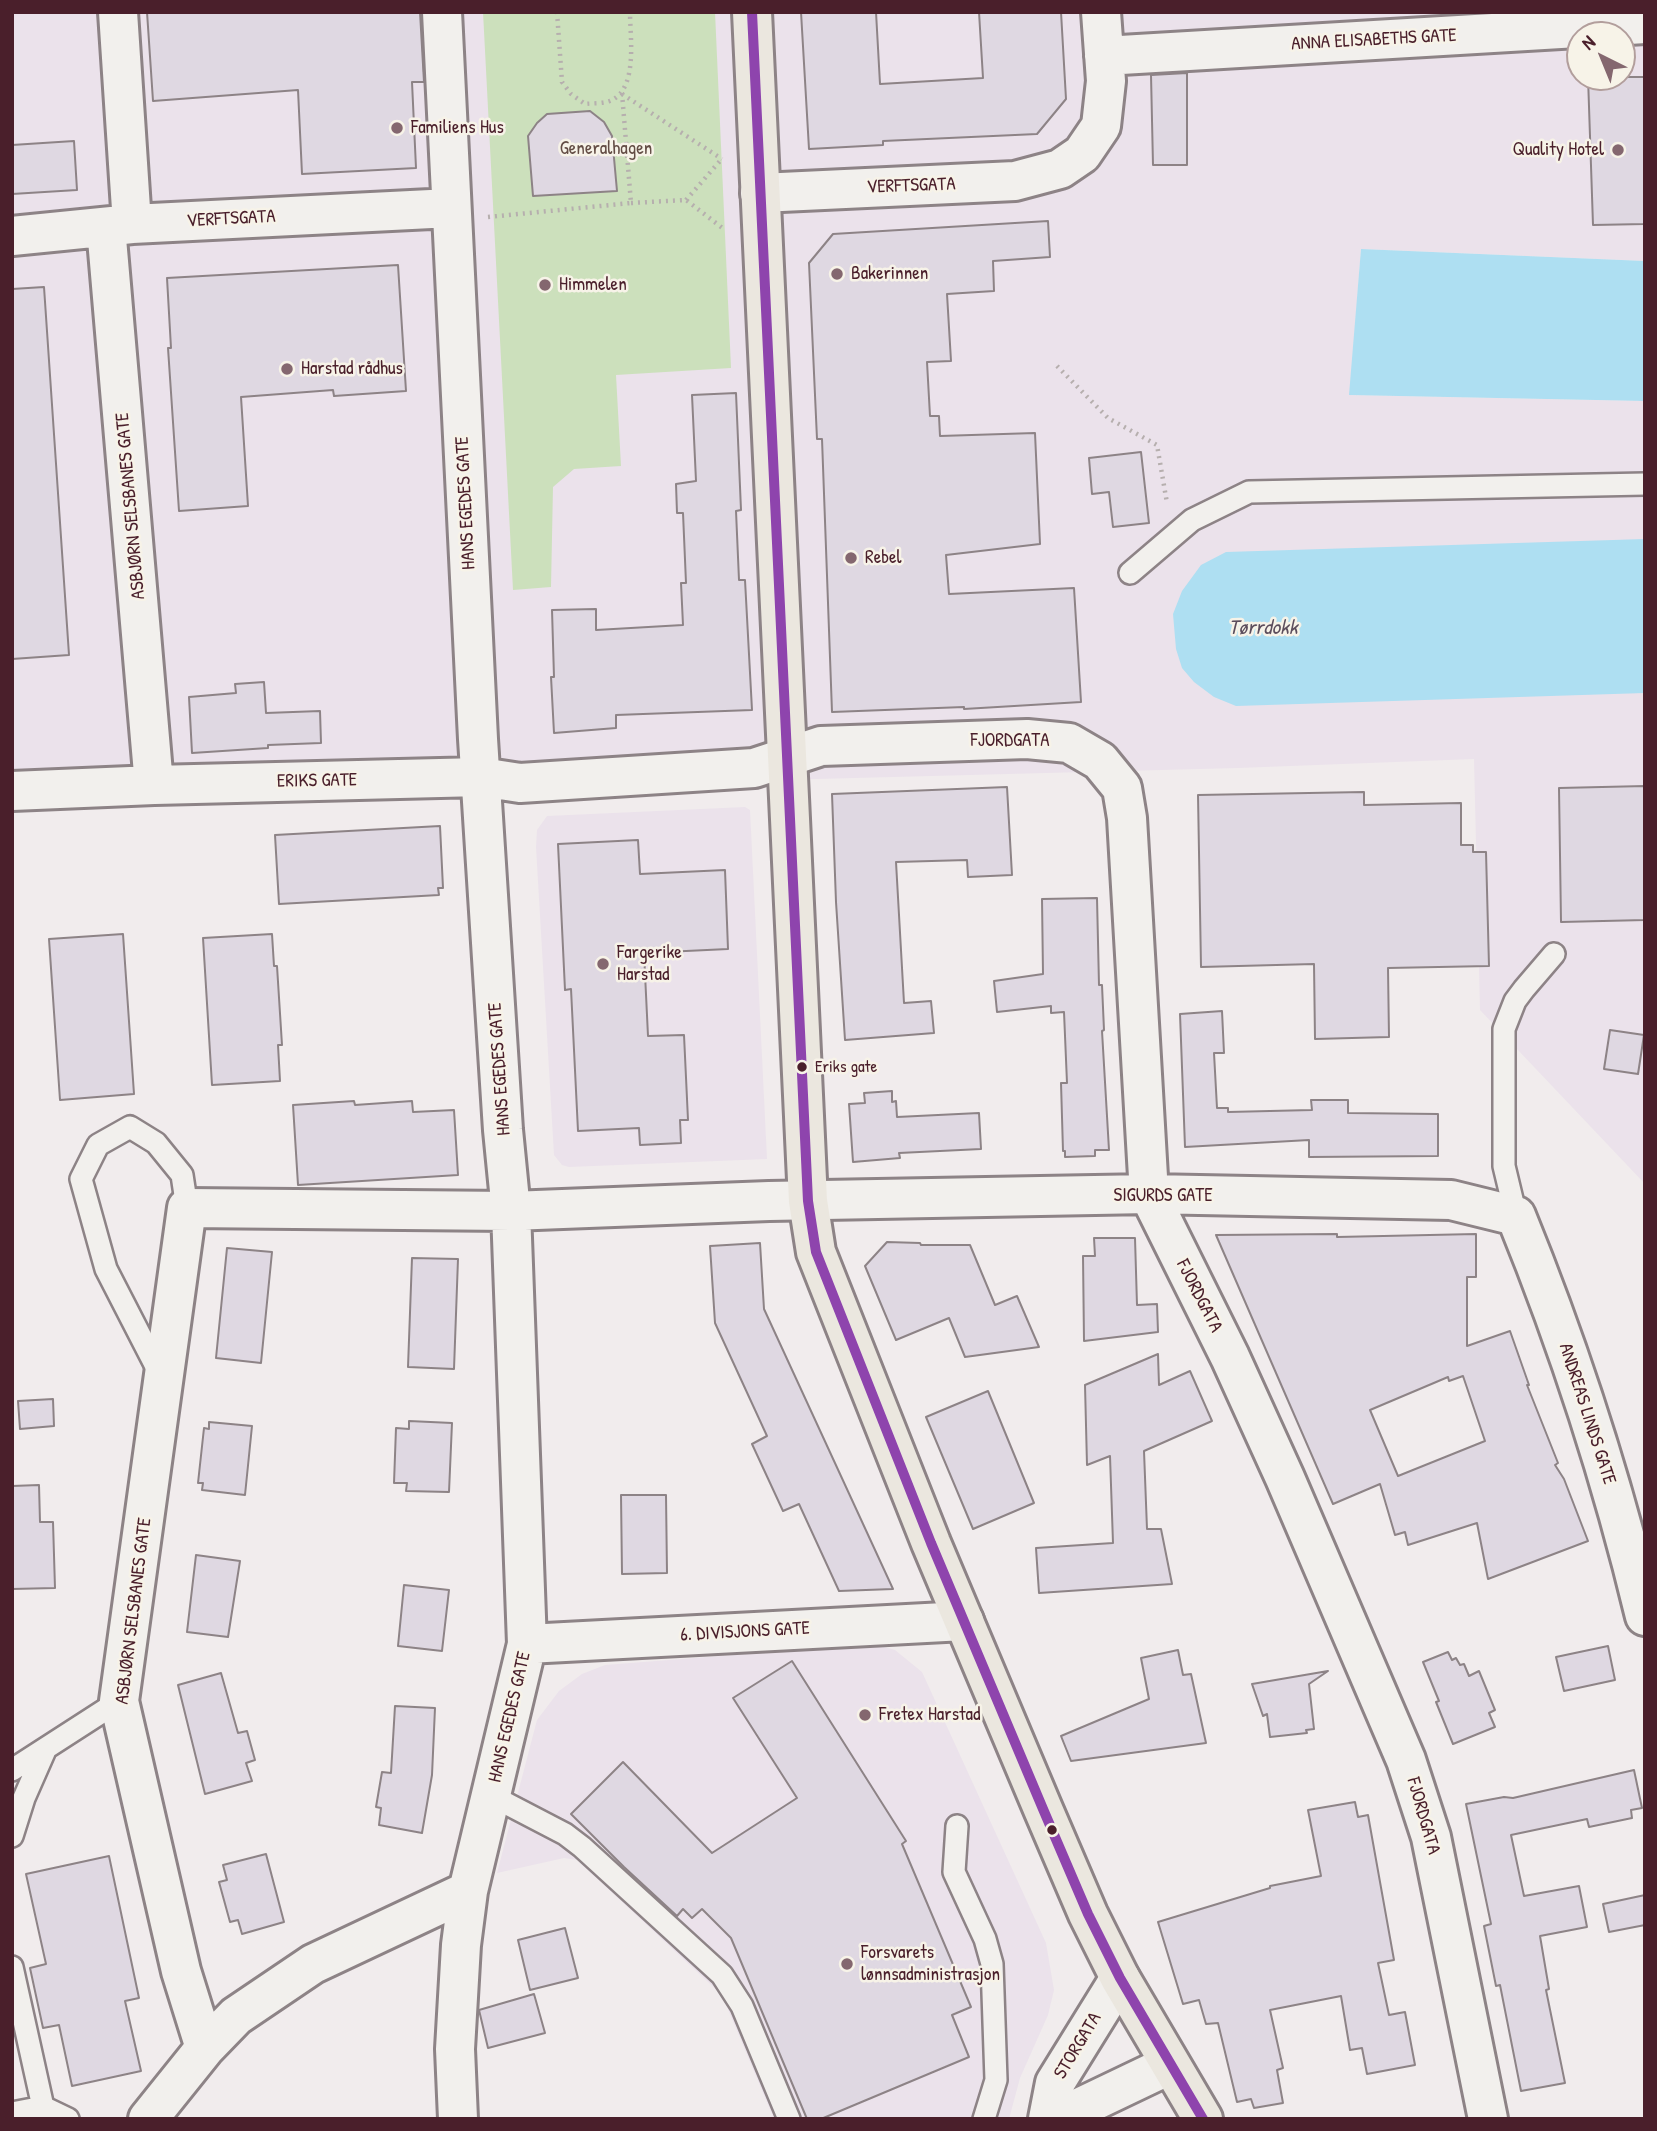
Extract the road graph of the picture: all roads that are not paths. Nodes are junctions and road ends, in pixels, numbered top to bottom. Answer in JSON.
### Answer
{"nodes":[{"id":1,"x":118,"y":12,"type":"edge"},
{"id":2,"x":442,"y":12,"type":"edge"},
{"id":3,"x":752,"y":12,"type":"edge"},
{"id":4,"x":1101,"y":12,"type":"edge"},
{"id":5,"x":1645,"y":24,"type":"edge"},
{"id":6,"x":1104,"y":56,"type":"junction"},
{"id":7,"x":760,"y":193,"type":"junction"},
{"id":8,"x":466,"y":213,"type":"junction"},
{"id":9,"x":119,"y":226,"type":"junction"},
{"id":10,"x":12,"y":236,"type":"edge"},
{"id":11,"x":1645,"y":484,"type":"edge"},
{"id":12,"x":1130,"y":573,"type":"dead end"},
{"id":13,"x":787,"y":759,"type":"junction"},
{"id":14,"x":481,"y":777,"type":"junction"},
{"id":15,"x":154,"y":785,"type":"junction"},
{"id":16,"x":12,"y":791,"type":"edge"},
{"id":17,"x":1554,"y":954,"type":"dead end"},
{"id":18,"x":1149,"y":1194,"type":"junction"},
{"id":19,"x":807,"y":1200,"type":"junction"},
{"id":20,"x":187,"y":1208,"type":"junction"},
{"id":21,"x":511,"y":1210,"type":"junction"},
{"id":22,"x":1516,"y":1216,"type":"junction"},
{"id":23,"x":165,"y":1382,"type":"junction"},
{"id":24,"x":1645,"y":1616,"type":"edge"},
{"id":25,"x":964,"y":1621,"type":"junction"},
{"id":26,"x":527,"y":1644,"type":"junction"},
{"id":27,"x":119,"y":1701,"type":"junction"},
{"id":28,"x":46,"y":1748,"type":"junction"},
{"id":29,"x":12,"y":1770,"type":"edge"},
{"id":30,"x":492,"y":1796,"type":"junction"},
{"id":31,"x":957,"y":1826,"type":"dead end"},
{"id":32,"x":12,"y":1836,"type":"edge"},
{"id":33,"x":468,"y":1891,"type":"junction"},
{"id":34,"x":12,"y":1967,"type":"edge"},
{"id":35,"x":1120,"y":1978,"type":"junction"},
{"id":36,"x":205,"y":2048,"type":"junction"},
{"id":37,"x":1169,"y":2064,"type":"junction"},
{"id":38,"x":43,"y":2108,"type":"junction"},
{"id":39,"x":12,"y":2113,"type":"edge"},
{"id":40,"x":68,"y":2119,"type":"edge"},
{"id":41,"x":148,"y":2119,"type":"edge"},
{"id":42,"x":458,"y":2119,"type":"edge"},
{"id":43,"x":789,"y":2119,"type":"edge"},
{"id":44,"x":984,"y":2119,"type":"edge"},
{"id":45,"x":1048,"y":2119,"type":"edge"},
{"id":46,"x":1063,"y":2119,"type":"edge"},
{"id":47,"x":1203,"y":2119,"type":"edge"},
{"id":48,"x":1488,"y":2119,"type":"edge"}],
"edges":[{"from":1,"to":9,"type":"street","name":"ASBJØRN SELSBANES GATE"},
{"from":2,"to":8,"type":"street","name":"HANS EGEDES GATE"},
{"from":3,"to":7,"type":"highway"},
{"from":4,"to":6,"type":"street"},
{"from":5,"to":6,"type":"street","name":"ANNA ELISABETHS GATE"},
{"from":6,"to":7,"type":"street","name":"VERFTSGATA"},
{"from":7,"to":13,"type":"highway"},
{"from":8,"to":9,"type":"street","name":"VERFTSGATA"},
{"from":8,"to":14,"type":"street","name":"HANS EGEDES GATE"},
{"from":9,"to":10,"type":"street","name":"VERFTSGATA"},
{"from":9,"to":15,"type":"street","name":"ASBJØRN SELSBANES GATE"},
{"from":11,"to":12,"type":"lane"},
{"from":13,"to":14,"type":"street","name":"ERIKS GATE"},
{"from":13,"to":18,"type":"street","name":"FJORDGATA"},
{"from":13,"to":19,"type":"highway"},
{"from":14,"to":15,"type":"street","name":"ERIKS GATE"},
{"from":14,"to":21,"type":"street","name":"HANS EGEDES GATE"},
{"from":15,"to":16,"type":"street","name":"ERIKS GATE"},
{"from":17,"to":22,"type":"lane"},
{"from":18,"to":19,"type":"street","name":"SIGURDS GATE"},
{"from":18,"to":22,"type":"street","name":"SIGURDS GATE"},
{"from":18,"to":48,"type":"street","name":"FJORDGATA"},
{"from":19,"to":21,"type":"street","name":"SIGURDS GATE"},
{"from":19,"to":25,"type":"highway"},
{"from":20,"to":21,"type":"street","name":"SIGURDS GATE"},
{"from":20,"to":23,"type":"street","name":"ASBJØRN SELSBANES GATE"},
{"from":20,"to":23,"type":"lane"},
{"from":21,"to":26,"type":"street","name":"HANS EGEDES GATE"},
{"from":22,"to":24,"type":"street","name":"ANDREAS LINDS GATE"},
{"from":23,"to":27,"type":"street","name":"ASBJØRN SELSBANES GATE"},
{"from":25,"to":26,"type":"street","name":"6. DIVISJONS GATE"},
{"from":25,"to":35,"type":"highway"},
{"from":26,"to":30,"type":"street","name":"HANS EGEDES GATE"},
{"from":27,"to":28,"type":"lane"},
{"from":27,"to":36,"type":"street","name":"ASBJØRN SELSBANES GATE"},
{"from":28,"to":29,"type":"lane"},
{"from":28,"to":32,"type":"lane"},
{"from":30,"to":33,"type":"street","name":"HANS EGEDES GATE"},
{"from":30,"to":43,"type":"lane"},
{"from":31,"to":44,"type":"lane"},
{"from":33,"to":36,"type":"street"},
{"from":33,"to":42,"type":"street","name":"HANS EGEDES GATE"},
{"from":34,"to":38,"type":"lane"},
{"from":35,"to":37,"type":"highway"},
{"from":35,"to":45,"type":"street","name":"STORGATA"},
{"from":36,"to":41,"type":"street"},
{"from":37,"to":46,"type":"street","name":"STORGATA"},
{"from":37,"to":47,"type":"highway"},
{"from":38,"to":39,"type":"lane"},
{"from":38,"to":40,"type":"lane"}]}
